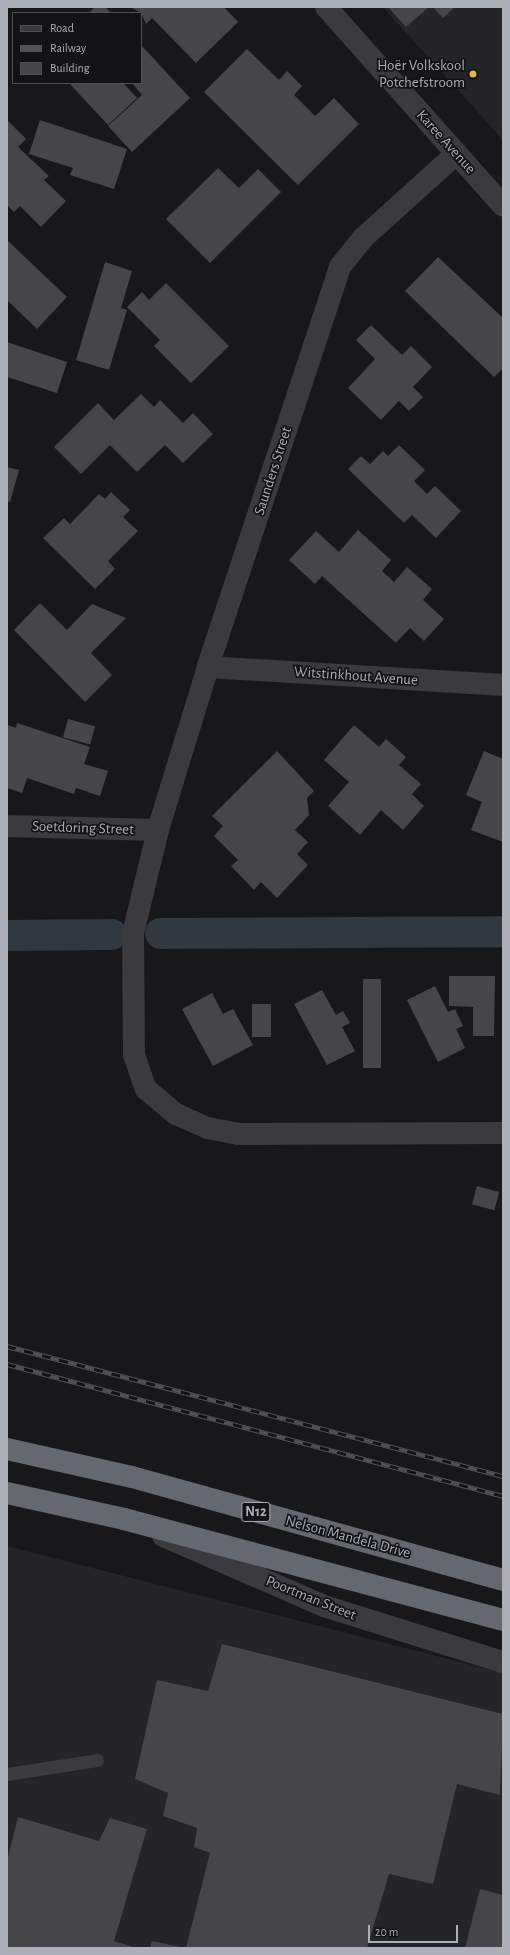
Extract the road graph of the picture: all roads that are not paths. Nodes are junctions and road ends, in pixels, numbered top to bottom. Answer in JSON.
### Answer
{"nodes":[{"id":1,"x":326,"y":7,"type":"edge"},
{"id":2,"x":456,"y":154,"type":"junction"},
{"id":3,"x":503,"y":206,"type":"edge"},
{"id":4,"x":208,"y":666,"type":"junction"},
{"id":5,"x":503,"y":685,"type":"edge"},
{"id":6,"x":7,"y":826,"type":"edge"},
{"id":7,"x":158,"y":830,"type":"junction"},
{"id":8,"x":503,"y":1133,"type":"edge"},
{"id":9,"x":7,"y":1449,"type":"edge"},
{"id":10,"x":7,"y":1493,"type":"edge"},
{"id":11,"x":124,"y":1519,"type":"junction"},
{"id":12,"x":503,"y":1580,"type":"edge"},
{"id":13,"x":503,"y":1620,"type":"edge"},
{"id":14,"x":503,"y":1662,"type":"edge"},
{"id":15,"x":97,"y":1760,"type":"dead end"},
{"id":16,"x":7,"y":1774,"type":"edge"}],
"edges":[{"from":1,"to":2,"type":"street","name":"Karee Avenue"},
{"from":2,"to":3,"type":"street","name":"Karee Avenue"},
{"from":2,"to":4,"type":"street","name":"Saunders Street"},
{"from":4,"to":5,"type":"street","name":"Witstinkhout Avenue"},
{"from":4,"to":7,"type":"street","name":"Saunders Street"},
{"from":6,"to":7,"type":"street","name":"Soetdoring Street"},
{"from":7,"to":8,"type":"street","name":"Saunders Street"},
{"from":9,"to":12,"type":"highway","name":"Nelson Mandela Drive","number":"N12"},
{"from":10,"to":11,"type":"highway"},
{"from":11,"to":13,"type":"highway"},
{"from":11,"to":14,"type":"street","name":"Poortman Street"},
{"from":15,"to":16,"type":"lane"}]}
